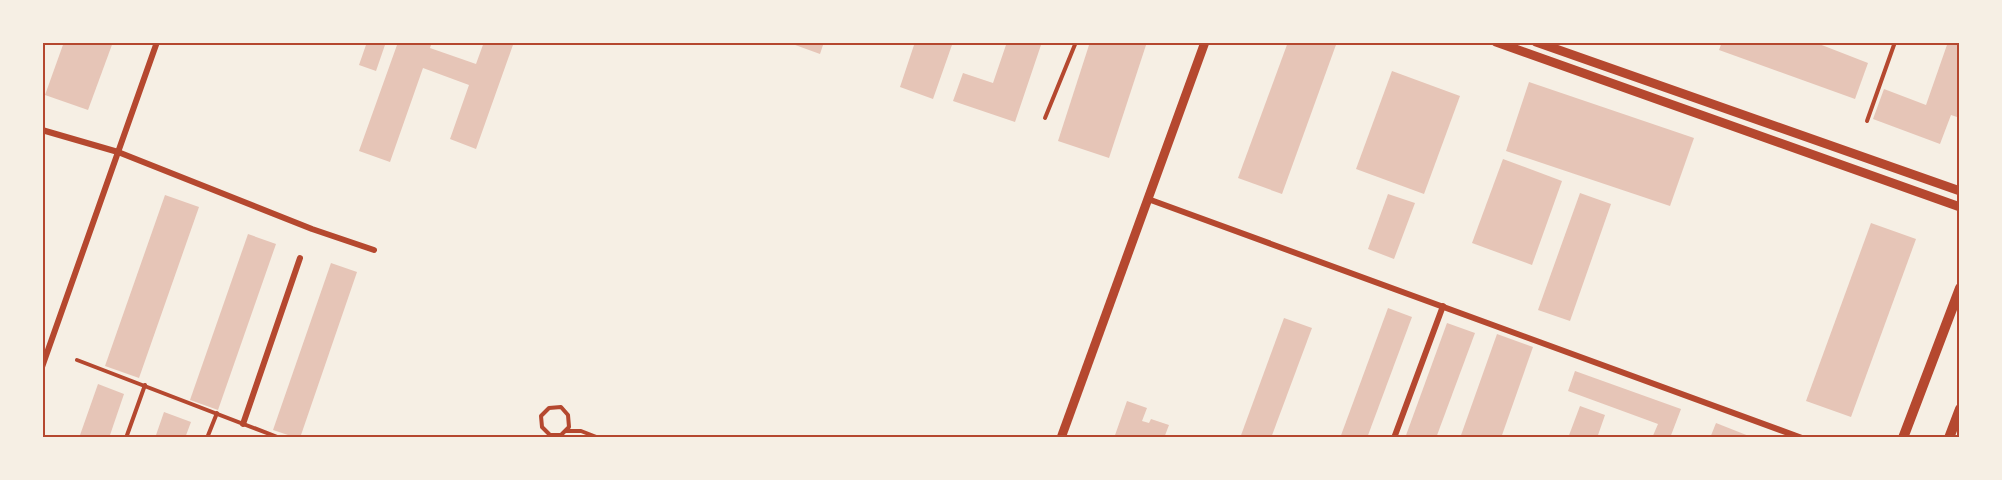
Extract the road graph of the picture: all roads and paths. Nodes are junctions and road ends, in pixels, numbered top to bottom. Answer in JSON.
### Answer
{"nodes":[{"id":1,"x":157,"y":42,"type":"edge"},
{"id":2,"x":1076,"y":42,"type":"edge"},
{"id":3,"x":1205,"y":42,"type":"edge"},
{"id":4,"x":1496,"y":42,"type":"edge"},
{"id":5,"x":1536,"y":42,"type":"edge"},
{"id":6,"x":1895,"y":42,"type":"edge"},
{"id":7,"x":1045,"y":118,"type":"dead end"},
{"id":8,"x":1867,"y":120,"type":"dead end"},
{"id":9,"x":42,"y":130,"type":"edge"},
{"id":10,"x":118,"y":152,"type":"junction"},
{"id":11,"x":1960,"y":191,"type":"edge"},
{"id":12,"x":1148,"y":200,"type":"junction"},
{"id":13,"x":1960,"y":207,"type":"edge"},
{"id":14,"x":374,"y":250,"type":"dead end"},
{"id":15,"x":300,"y":258,"type":"dead end"},
{"id":16,"x":1960,"y":288,"type":"edge"},
{"id":17,"x":1443,"y":306,"type":"junction"},
{"id":18,"x":77,"y":360,"type":"dead end"},
{"id":19,"x":42,"y":367,"type":"edge"},
{"id":20,"x":145,"y":385,"type":"junction"},
{"id":21,"x":1960,"y":409,"type":"edge"},
{"id":22,"x":217,"y":413,"type":"junction"},
{"id":23,"x":243,"y":424,"type":"junction"},
{"id":24,"x":566,"y":431,"type":"junction"},
{"id":25,"x":561,"y":436,"type":"edge"},
{"id":26,"x":126,"y":438,"type":"edge"},
{"id":27,"x":207,"y":438,"type":"edge"},
{"id":28,"x":280,"y":438,"type":"edge"},
{"id":29,"x":599,"y":438,"type":"edge"},
{"id":30,"x":1061,"y":438,"type":"edge"},
{"id":31,"x":1394,"y":438,"type":"edge"},
{"id":32,"x":1802,"y":438,"type":"edge"},
{"id":33,"x":1903,"y":438,"type":"edge"},
{"id":34,"x":1949,"y":438,"type":"edge"}],
"edges":[{"from":1,"to":10,"type":"street"},
{"from":2,"to":7,"type":"lane"},
{"from":3,"to":12,"type":"street"},
{"from":4,"to":13,"type":"street"},
{"from":5,"to":11,"type":"street"},
{"from":6,"to":8,"type":"lane"},
{"from":9,"to":10,"type":"street"},
{"from":10,"to":14,"type":"street"},
{"from":10,"to":19,"type":"street"},
{"from":12,"to":17,"type":"street"},
{"from":12,"to":30,"type":"street"},
{"from":15,"to":23,"type":"street"},
{"from":16,"to":33,"type":"main road"},
{"from":17,"to":31,"type":"street"},
{"from":17,"to":32,"type":"street"},
{"from":18,"to":20,"type":"lane"},
{"from":20,"to":22,"type":"lane"},
{"from":20,"to":26,"type":"lane"},
{"from":21,"to":34,"type":"main road"},
{"from":22,"to":23,"type":"lane"},
{"from":22,"to":27,"type":"lane"},
{"from":23,"to":28,"type":"lane"},
{"from":24,"to":25,"type":"lane"},
{"from":24,"to":25,"type":"lane"},
{"from":24,"to":29,"type":"lane"}]}
